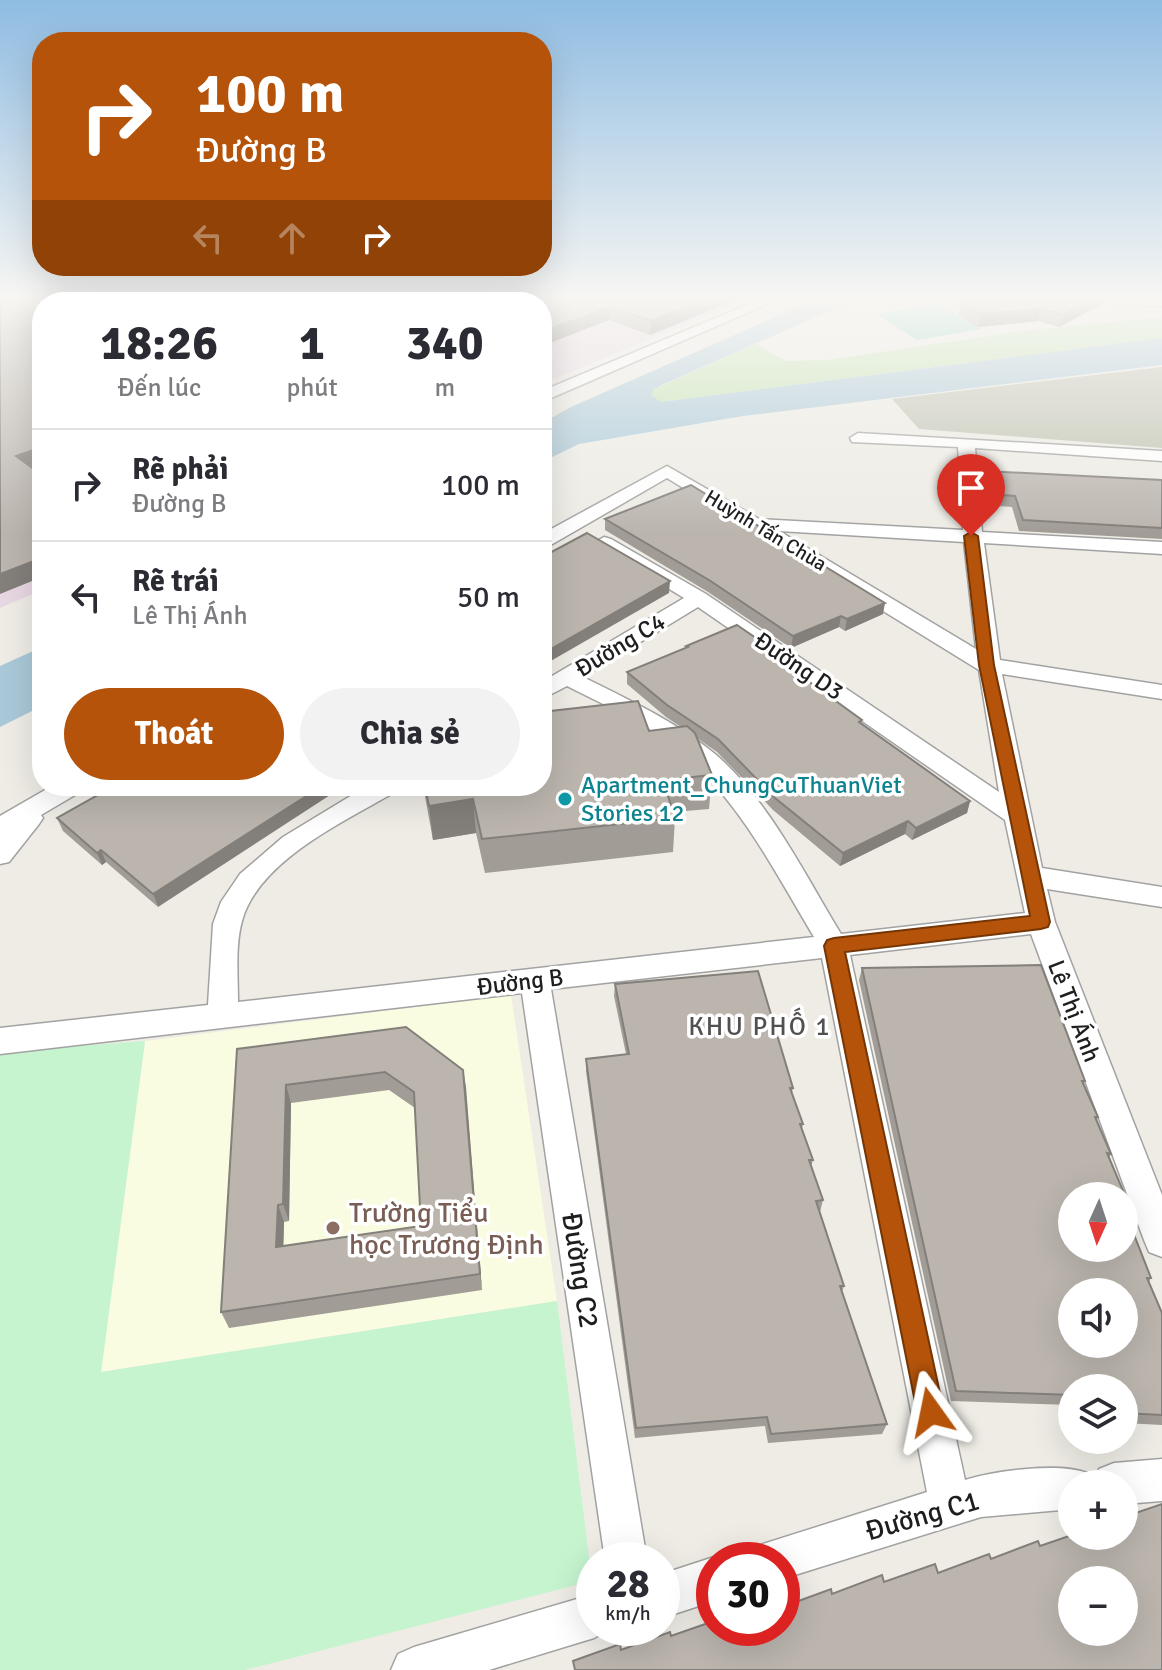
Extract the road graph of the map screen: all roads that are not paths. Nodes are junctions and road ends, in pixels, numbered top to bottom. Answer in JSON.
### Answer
{"nodes":[{"id":1,"x":589,"y":377,"type":"edge"},
{"id":2,"x":552,"y":393,"type":"edge"},
{"id":3,"x":858,"y":438,"type":"dead end"},
{"id":4,"x":966,"y":442,"type":"junction"},
{"id":5,"x":1162,"y":456,"type":"edge"},
{"id":6,"x":756,"y":523,"type":"junction"},
{"id":7,"x":574,"y":525,"type":"junction"},
{"id":8,"x":971,"y":536,"type":"junction"},
{"id":9,"x":552,"y":537,"type":"edge"},
{"id":10,"x":1162,"y":548,"type":"edge"},
{"id":11,"x":699,"y":598,"type":"junction"},
{"id":12,"x":987,"y":665,"type":"junction"},
{"id":13,"x":566,"y":677,"type":"junction"},
{"id":14,"x":552,"y":686,"type":"edge"},
{"id":15,"x":1162,"y":692,"type":"edge"},
{"id":16,"x":53,"y":796,"type":"edge"},
{"id":17,"x":56,"y":796,"type":"edge"},
{"id":18,"x":369,"y":796,"type":"edge"},
{"id":19,"x":1017,"y":816,"type":"junction"},
{"id":20,"x":0,"y":827,"type":"edge"},
{"id":21,"x":0,"y":855,"type":"edge"},
{"id":22,"x":1029,"y":876,"type":"junction"},
{"id":23,"x":1162,"y":897,"type":"edge"},
{"id":24,"x":1041,"y":922,"type":"junction"},
{"id":25,"x":834,"y":946,"type":"junction"},
{"id":26,"x":535,"y":980,"type":"junction"},
{"id":27,"x":223,"y":1016,"type":"junction"},
{"id":28,"x":0,"y":1041,"type":"edge"},
{"id":29,"x":1155,"y":1203,"type":"edge"},
{"id":30,"x":1162,"y":1240,"type":"edge"},
{"id":31,"x":1162,"y":1480,"type":"edge"},
{"id":32,"x":1138,"y":1482,"type":"edge"},
{"id":33,"x":1058,"y":1489,"type":"edge"},
{"id":34,"x":950,"y":1505,"type":"junction"},
{"id":35,"x":623,"y":1542,"type":"edge"},
{"id":36,"x":800,"y":1552,"type":"edge"},
{"id":37,"x":576,"y":1621,"type":"edge"},
{"id":38,"x":414,"y":1670,"type":"edge"}],
"edges":[{"from":1,"to":2,"type":"street"},
{"from":3,"to":4,"type":"street"},
{"from":4,"to":5,"type":"street"},
{"from":4,"to":8,"type":"street","name":"Lê Thị Ánh"},
{"from":6,"to":7,"type":"street","name":"Huỳnh Tấn Chùa"},
{"from":6,"to":8,"type":"street"},
{"from":6,"to":12,"type":"street","name":"Huỳnh Tấn Chùa"},
{"from":7,"to":9,"type":"street","name":"Huỳnh Tấn Chùa"},
{"from":7,"to":11,"type":"street","name":"Đường D3"},
{"from":8,"to":10,"type":"street"},
{"from":8,"to":12,"type":"street","name":"Lê Thị Ánh"},
{"from":11,"to":13,"type":"street","name":"Đường C4"},
{"from":11,"to":19,"type":"street","name":"Đường D3"},
{"from":12,"to":15,"type":"street"},
{"from":12,"to":19,"type":"street","name":"Lê Thị Ánh"},
{"from":13,"to":14,"type":"street","name":"Đường C4"},
{"from":13,"to":25,"type":"street"},
{"from":16,"to":20,"type":"street"},
{"from":17,"to":21,"type":"street"},
{"from":18,"to":27,"type":"street"},
{"from":19,"to":22,"type":"street","name":"Lê Thị Ánh"},
{"from":22,"to":23,"type":"street"},
{"from":22,"to":24,"type":"street","name":"Lê Thị Ánh"},
{"from":24,"to":25,"type":"street","name":"Đường B"},
{"from":24,"to":29,"type":"street","name":"Lê Thị Ánh"},
{"from":25,"to":26,"type":"street","name":"Đường B"},
{"from":25,"to":34,"type":"street"},
{"from":26,"to":27,"type":"street","name":"Đường B"},
{"from":26,"to":35,"type":"street","name":"Đường C2"},
{"from":27,"to":28,"type":"street","name":"Đường B"},
{"from":29,"to":30,"type":"street","name":"Lê Thị Ánh"},
{"from":31,"to":32,"type":"street"},
{"from":33,"to":34,"type":"street","name":"Đường C1"},
{"from":34,"to":36,"type":"street","name":"Đường C1"},
{"from":37,"to":38,"type":"street"}]}
